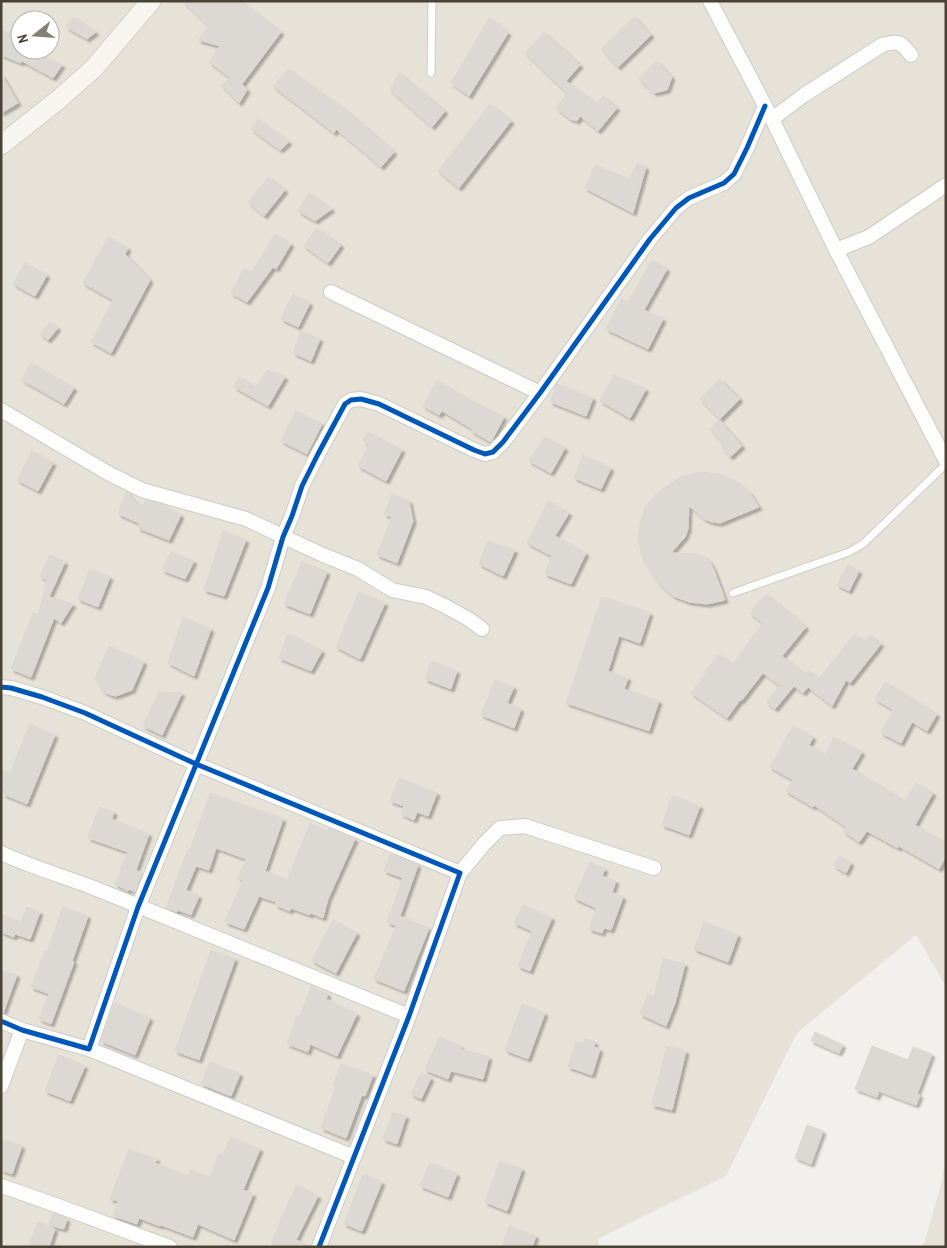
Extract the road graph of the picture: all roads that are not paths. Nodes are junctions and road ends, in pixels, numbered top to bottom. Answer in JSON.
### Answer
{"nodes":[{"id":1,"x":151,"y":1,"type":"edge"},
{"id":2,"x":432,"y":1,"type":"edge"},
{"id":3,"x":710,"y":1,"type":"edge"},
{"id":4,"x":912,"y":54,"type":"dead end"},
{"id":5,"x":430,"y":73,"type":"dead end"},
{"id":6,"x":764,"y":106,"type":"junction"},
{"id":7,"x":772,"y":119,"type":"junction"},
{"id":8,"x":1,"y":145,"type":"edge"},
{"id":9,"x":946,"y":185,"type":"edge"},
{"id":10,"x":836,"y":250,"type":"junction"},
{"id":11,"x":331,"y":292,"type":"dead end"},
{"id":12,"x":540,"y":393,"type":"junction"},
{"id":13,"x":1,"y":410,"type":"edge"},
{"id":14,"x":946,"y":463,"type":"edge"},
{"id":15,"x":283,"y":537,"type":"junction"},
{"id":16,"x":733,"y":593,"type":"dead end"},
{"id":17,"x":482,"y":629,"type":"dead end"},
{"id":18,"x":1,"y":687,"type":"edge"},
{"id":19,"x":196,"y":764,"type":"junction"},
{"id":20,"x":1,"y":853,"type":"edge"},
{"id":21,"x":654,"y":868,"type":"dead end"},
{"id":22,"x":460,"y":873,"type":"junction"},
{"id":23,"x":138,"y":906,"type":"junction"},
{"id":24,"x":409,"y":1016,"type":"junction"},
{"id":25,"x":1,"y":1021,"type":"edge"},
{"id":26,"x":22,"y":1030,"type":"junction"},
{"id":27,"x":89,"y":1049,"type":"junction"},
{"id":28,"x":1,"y":1086,"type":"edge"},
{"id":29,"x":354,"y":1157,"type":"junction"},
{"id":30,"x":1,"y":1186,"type":"edge"},
{"id":31,"x":170,"y":1247,"type":"edge"},
{"id":32,"x":319,"y":1247,"type":"edge"}],
"edges":[{"from":1,"to":8,"type":"main road"},
{"from":2,"to":5,"type":"lane"},
{"from":3,"to":6,"type":"street"},
{"from":4,"to":7,"type":"street"},
{"from":6,"to":7,"type":"street"},
{"from":6,"to":12,"type":"street"},
{"from":7,"to":10,"type":"street"},
{"from":9,"to":10,"type":"street"},
{"from":10,"to":14,"type":"street"},
{"from":11,"to":12,"type":"street"},
{"from":12,"to":15,"type":"street"},
{"from":13,"to":15,"type":"street"},
{"from":14,"to":16,"type":"lane"},
{"from":15,"to":17,"type":"street"},
{"from":15,"to":19,"type":"street"},
{"from":18,"to":19,"type":"street"},
{"from":19,"to":22,"type":"street"},
{"from":19,"to":23,"type":"street"},
{"from":20,"to":23,"type":"street"},
{"from":21,"to":22,"type":"street"},
{"from":22,"to":24,"type":"street"},
{"from":23,"to":24,"type":"street"},
{"from":23,"to":27,"type":"street"},
{"from":24,"to":29,"type":"street"},
{"from":25,"to":26,"type":"street"},
{"from":26,"to":27,"type":"street"},
{"from":26,"to":28,"type":"street"},
{"from":27,"to":29,"type":"street"},
{"from":29,"to":32,"type":"street"},
{"from":30,"to":31,"type":"street"}]}
